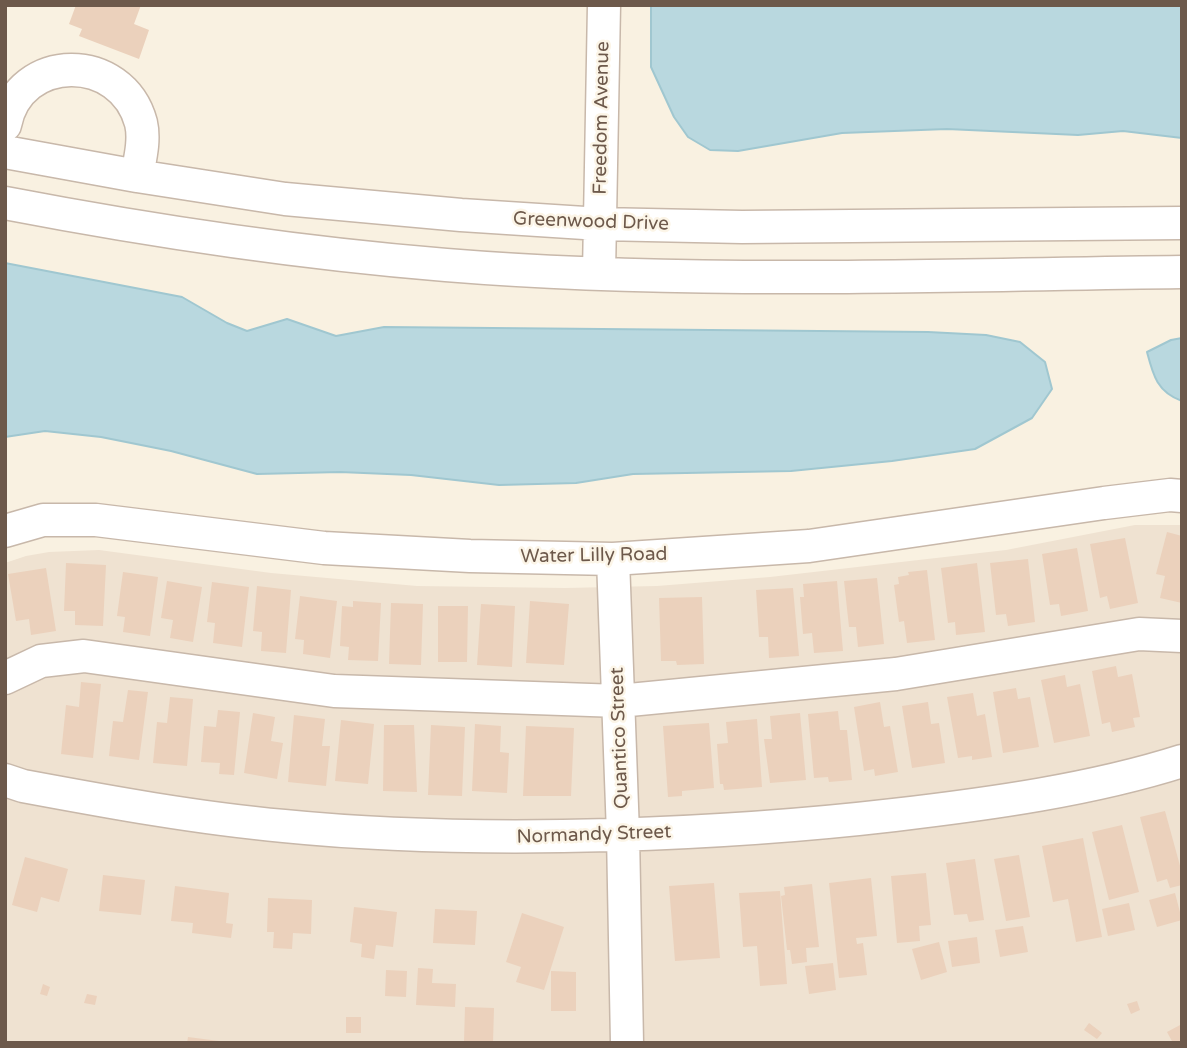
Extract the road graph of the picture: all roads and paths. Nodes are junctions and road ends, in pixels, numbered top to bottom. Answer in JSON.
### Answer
{"nodes":[{"id":1,"x":604,"y":5,"type":"edge"},
{"id":2,"x":5,"y":125,"type":"edge"},
{"id":3,"x":5,"y":152,"type":"edge"},
{"id":4,"x":137,"y":176,"type":"junction"},
{"id":5,"x":5,"y":203,"type":"edge"},
{"id":6,"x":1182,"y":223,"type":"edge"},
{"id":7,"x":600,"y":224,"type":"junction"},
{"id":8,"x":1182,"y":272,"type":"edge"},
{"id":9,"x":599,"y":273,"type":"junction"},
{"id":10,"x":1182,"y":496,"type":"edge"},
{"id":11,"x":5,"y":531,"type":"edge"},
{"id":12,"x":613,"y":559,"type":"junction"},
{"id":13,"x":1182,"y":636,"type":"edge"},
{"id":14,"x":5,"y":678,"type":"edge"},
{"id":15,"x":619,"y":701,"type":"junction"},
{"id":16,"x":1182,"y":761,"type":"edge"},
{"id":17,"x":5,"y":780,"type":"edge"},
{"id":18,"x":623,"y":834,"type":"junction"},
{"id":19,"x":627,"y":1043,"type":"edge"}],
"edges":[{"from":1,"to":7,"type":"street","name":"Freedom Avenue"},
{"from":2,"to":4,"type":"street"},
{"from":3,"to":4,"type":"street","name":"Greenwood Drive"},
{"from":4,"to":7,"type":"street","name":"Greenwood Drive"},
{"from":5,"to":9,"type":"street"},
{"from":6,"to":7,"type":"street","name":"Greenwood Drive"},
{"from":7,"to":9,"type":"street","name":"Freedom Avenue"},
{"from":8,"to":9,"type":"street"},
{"from":10,"to":12,"type":"street","name":"Water Lilly Road"},
{"from":11,"to":12,"type":"street","name":"Water Lilly Road"},
{"from":12,"to":15,"type":"street","name":"Quantico Street"},
{"from":13,"to":15,"type":"street"},
{"from":14,"to":15,"type":"street"},
{"from":15,"to":18,"type":"street","name":"Quantico Street"},
{"from":16,"to":18,"type":"street","name":"Normandy Street"},
{"from":17,"to":18,"type":"street","name":"Normandy Street"},
{"from":18,"to":19,"type":"street","name":"Quantico Street"}]}
